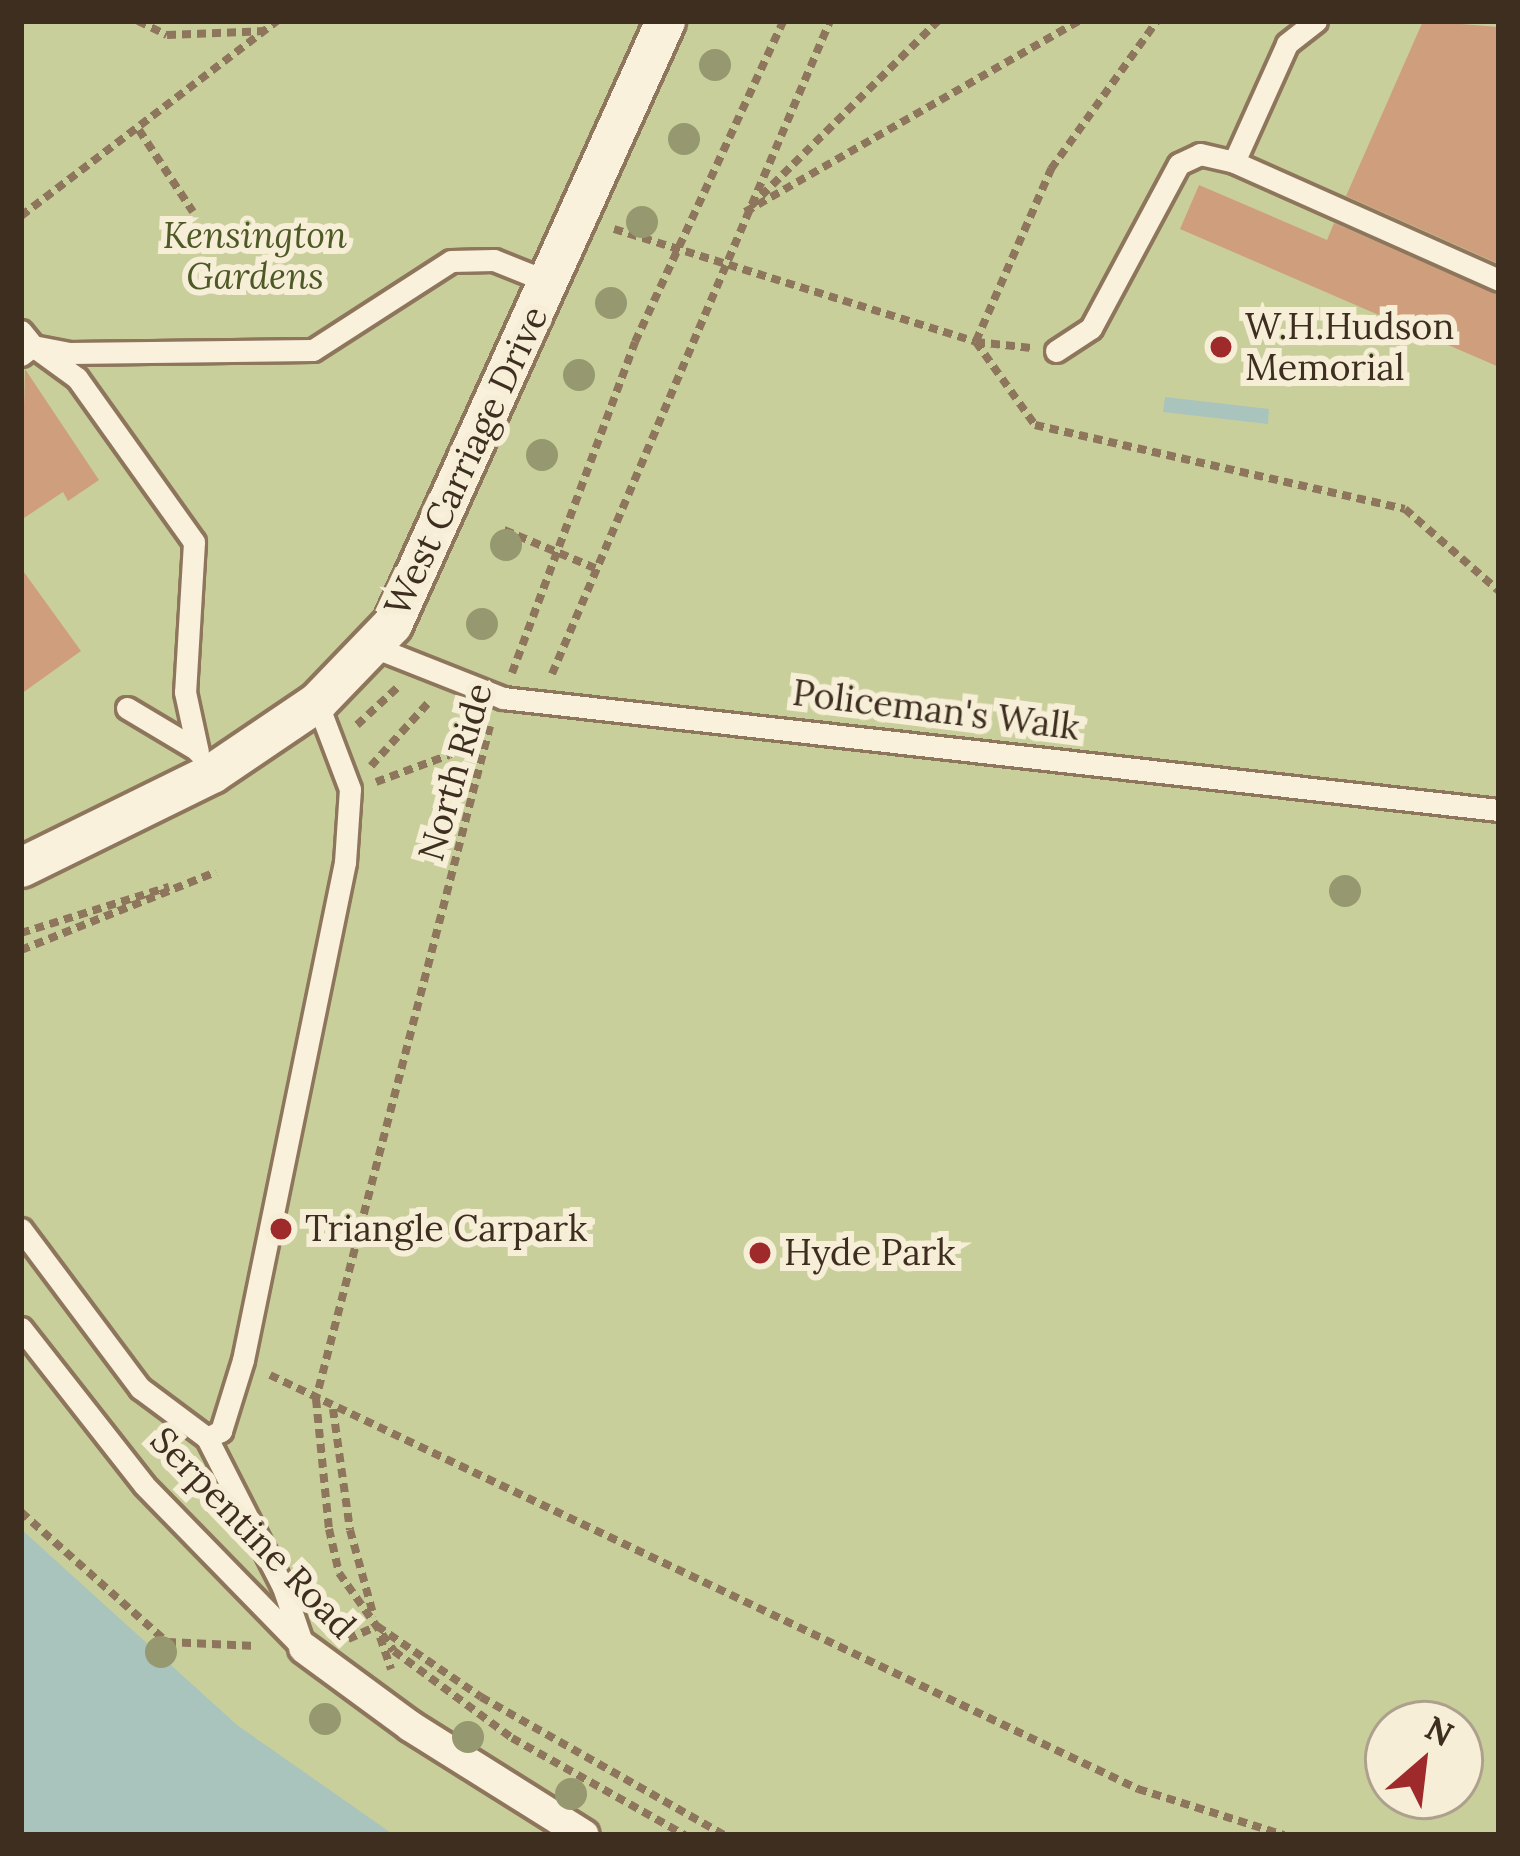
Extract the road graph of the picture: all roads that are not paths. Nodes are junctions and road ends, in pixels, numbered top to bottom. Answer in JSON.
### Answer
{"nodes":[{"id":1,"x":665,"y":21,"type":"edge"},
{"id":2,"x":1316,"y":21,"type":"edge"},
{"id":3,"x":1234,"y":162,"type":"junction"},
{"id":4,"x":1499,"y":280,"type":"edge"},
{"id":5,"x":549,"y":282,"type":"junction"},
{"id":6,"x":25,"y":344,"type":"edge"},
{"id":7,"x":1056,"y":351,"type":"road end"},
{"id":8,"x":374,"y":647,"type":"junction"},
{"id":9,"x":317,"y":702,"type":"junction"},
{"id":10,"x":127,"y":708,"type":"dead end"},
{"id":11,"x":205,"y":762,"type":"junction"},
{"id":12,"x":1499,"y":810,"type":"edge"},
{"id":13,"x":21,"y":867,"type":"edge"},
{"id":14,"x":21,"y":1228,"type":"edge"},
{"id":15,"x":21,"y":1328,"type":"edge"},
{"id":16,"x":207,"y":1438,"type":"junction"},
{"id":17,"x":304,"y":1648,"type":"junction"},
{"id":18,"x":584,"y":1835,"type":"edge"}],
"edges":[{"from":1,"to":5,"type":"street","name":"West Carriage Drive"},
{"from":2,"to":3,"type":"lane"},
{"from":3,"to":4,"type":"lane"},
{"from":3,"to":7,"type":"lane"},
{"from":5,"to":6,"type":"lane"},
{"from":5,"to":8,"type":"street","name":"West Carriage Drive"},
{"from":6,"to":11,"type":"lane"},
{"from":8,"to":9,"type":"street","name":"West Carriage Drive"},
{"from":8,"to":12,"type":"lane","name":"Policeman's Walk"},
{"from":9,"to":11,"type":"street","name":"West Carriage Drive"},
{"from":9,"to":16,"type":"lane"},
{"from":10,"to":11,"type":"lane"},
{"from":11,"to":13,"type":"street","name":"West Carriage Drive"},
{"from":14,"to":16,"type":"lane"},
{"from":15,"to":17,"type":"lane","name":"Serpentine Road"},
{"from":16,"to":17,"type":"lane"},
{"from":17,"to":18,"type":"street","name":"Serpentine Road"}]}
